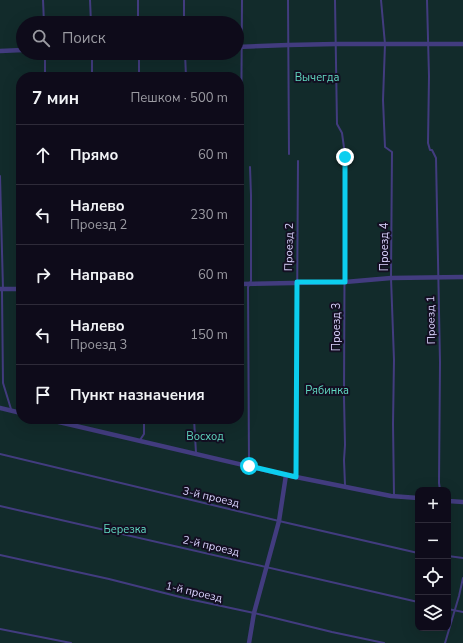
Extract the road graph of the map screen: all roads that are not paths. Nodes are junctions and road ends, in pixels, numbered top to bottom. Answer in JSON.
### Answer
{"nodes":[{"id":1,"x":43,"y":0,"type":"edge"},
{"id":2,"x":90,"y":0,"type":"edge"},
{"id":3,"x":138,"y":0,"type":"edge"},
{"id":4,"x":184,"y":0,"type":"edge"},
{"id":5,"x":242,"y":0,"type":"edge"},
{"id":6,"x":288,"y":0,"type":"edge"},
{"id":7,"x":335,"y":0,"type":"edge"},
{"id":8,"x":382,"y":0,"type":"edge"},
{"id":9,"x":427,"y":0,"type":"edge"},
{"id":10,"x":44,"y":16,"type":"edge"},
{"id":11,"x":91,"y":16,"type":"edge"},
{"id":12,"x":138,"y":16,"type":"edge"},
{"id":13,"x":184,"y":16,"type":"edge"},
{"id":14,"x":241,"y":16,"type":"edge"},
{"id":15,"x":336,"y":44,"type":"junction"},
{"id":16,"x":385,"y":44,"type":"junction"},
{"id":17,"x":428,"y":44,"type":"junction"},
{"id":18,"x":463,"y":44,"type":"edge"},
{"id":19,"x":288,"y":45,"type":"junction"},
{"id":20,"x":244,"y":47,"type":"edge"},
{"id":21,"x":16,"y":50,"type":"edge"},
{"id":22,"x":0,"y":51,"type":"edge"},
{"id":23,"x":45,"y":60,"type":"edge"},
{"id":24,"x":92,"y":60,"type":"edge"},
{"id":25,"x":139,"y":60,"type":"edge"},
{"id":26,"x":185,"y":60,"type":"edge"},
{"id":27,"x":239,"y":60,"type":"edge"},
{"id":28,"x":45,"y":72,"type":"edge"},
{"id":29,"x":92,"y":72,"type":"edge"},
{"id":30,"x":139,"y":72,"type":"edge"},
{"id":31,"x":186,"y":72,"type":"edge"},
{"id":32,"x":239,"y":72,"type":"edge"},
{"id":33,"x":289,"y":154,"type":"dead end"},
{"id":34,"x":298,"y":161,"type":"dead end"},
{"id":35,"x":250,"y":167,"type":"dead end"},
{"id":36,"x":0,"y":176,"type":"edge"},
{"id":37,"x":463,"y":276,"type":"edge"},
{"id":38,"x":439,"y":277,"type":"junction"},
{"id":39,"x":391,"y":278,"type":"junction"},
{"id":40,"x":297,"y":282,"type":"junction"},
{"id":41,"x":345,"y":282,"type":"junction"},
{"id":42,"x":244,"y":284,"type":"edge"},
{"id":43,"x":249,"y":284,"type":"junction"},
{"id":44,"x":16,"y":288,"type":"edge"},
{"id":45,"x":2,"y":289,"type":"edge"},
{"id":46,"x":0,"y":408,"type":"edge"},
{"id":47,"x":11,"y":410,"type":"junction"},
{"id":48,"x":16,"y":412,"type":"edge"},
{"id":49,"x":68,"y":424,"type":"edge"},
{"id":50,"x":144,"y":424,"type":"edge"},
{"id":51,"x":194,"y":424,"type":"edge"},
{"id":52,"x":140,"y":440,"type":"junction"},
{"id":53,"x":0,"y":454,"type":"edge"},
{"id":54,"x":196,"y":454,"type":"junction"},
{"id":55,"x":249,"y":466,"type":"junction"},
{"id":56,"x":286,"y":475,"type":"junction"},
{"id":57,"x":296,"y":477,"type":"junction"},
{"id":58,"x":345,"y":487,"type":"junction"},
{"id":59,"x":439,"y":487,"type":"edge"},
{"id":60,"x":391,"y":496,"type":"junction"},
{"id":61,"x":415,"y":498,"type":"edge"},
{"id":62,"x":451,"y":501,"type":"edge"},
{"id":63,"x":463,"y":502,"type":"edge"},
{"id":64,"x":0,"y":506,"type":"edge"},
{"id":65,"x":279,"y":521,"type":"junction"},
{"id":66,"x":415,"y":553,"type":"edge"},
{"id":67,"x":0,"y":555,"type":"edge"},
{"id":68,"x":451,"y":556,"type":"edge"},
{"id":69,"x":463,"y":558,"type":"edge"},
{"id":70,"x":267,"y":568,"type":"junction"},
{"id":71,"x":463,"y":578,"type":"edge"},
{"id":72,"x":415,"y":601,"type":"edge"},
{"id":73,"x":451,"y":609,"type":"edge"},
{"id":74,"x":455,"y":610,"type":"junction"},
{"id":75,"x":463,"y":612,"type":"edge"},
{"id":76,"x":254,"y":613,"type":"junction"},
{"id":77,"x":0,"y":629,"type":"edge"},
{"id":78,"x":71,"y":643,"type":"edge"},
{"id":79,"x":250,"y":643,"type":"edge"},
{"id":80,"x":384,"y":643,"type":"edge"},
{"id":81,"x":445,"y":643,"type":"edge"}],
"edges":[{"from":1,"to":10,"type":"lane"},
{"from":2,"to":11,"type":"lane"},
{"from":3,"to":12,"type":"lane"},
{"from":4,"to":13,"type":"lane"},
{"from":5,"to":14,"type":"lane"},
{"from":6,"to":19,"type":"lane"},
{"from":7,"to":15,"type":"lane","name":"Проезд 3"},
{"from":8,"to":16,"type":"lane","name":"Проезд 4"},
{"from":9,"to":17,"type":"lane","name":"Проезд 1"},
{"from":15,"to":16,"type":"street"},
{"from":15,"to":19,"type":"street"},
{"from":15,"to":41,"type":"lane","name":"Проезд 3"},
{"from":16,"to":17,"type":"street"},
{"from":16,"to":39,"type":"lane","name":"Проезд 4"},
{"from":17,"to":18,"type":"street"},
{"from":17,"to":38,"type":"lane","name":"Проезд 1"},
{"from":19,"to":20,"type":"street"},
{"from":19,"to":33,"type":"lane"},
{"from":21,"to":22,"type":"street"},
{"from":23,"to":28,"type":"lane"},
{"from":24,"to":29,"type":"lane"},
{"from":25,"to":30,"type":"lane"},
{"from":26,"to":31,"type":"lane"},
{"from":27,"to":32,"type":"lane"},
{"from":34,"to":40,"type":"lane","name":"Проезд 2"},
{"from":35,"to":43,"type":"lane"},
{"from":36,"to":45,"type":"lane"},
{"from":37,"to":38,"type":"street"},
{"from":38,"to":39,"type":"street"},
{"from":38,"to":59,"type":"lane","name":"Проезд 1"},
{"from":39,"to":41,"type":"street"},
{"from":39,"to":60,"type":"lane","name":"Проезд 4"},
{"from":40,"to":41,"type":"street"},
{"from":40,"to":43,"type":"street"},
{"from":40,"to":57,"type":"lane","name":"Проезд 2"},
{"from":41,"to":58,"type":"lane","name":"Проезд 3"},
{"from":42,"to":43,"type":"street"},
{"from":43,"to":55,"type":"lane"},
{"from":44,"to":45,"type":"street"},
{"from":45,"to":47,"type":"lane"},
{"from":46,"to":47,"type":"street"},
{"from":47,"to":48,"type":"street"},
{"from":49,"to":52,"type":"street"},
{"from":50,"to":52,"type":"lane"},
{"from":51,"to":54,"type":"lane"},
{"from":52,"to":54,"type":"street"},
{"from":53,"to":65,"type":"lane","name":"3-й проезд"},
{"from":54,"to":55,"type":"street"},
{"from":55,"to":56,"type":"street"},
{"from":56,"to":57,"type":"street"},
{"from":56,"to":65,"type":"street"},
{"from":57,"to":58,"type":"street"},
{"from":58,"to":60,"type":"street"},
{"from":60,"to":61,"type":"street"},
{"from":62,"to":63,"type":"street"},
{"from":64,"to":70,"type":"lane","name":"2-й проезд"},
{"from":65,"to":66,"type":"lane","name":"3-й проезд"},
{"from":65,"to":70,"type":"street"},
{"from":67,"to":76,"type":"lane","name":"1-й проезд"},
{"from":68,"to":69,"type":"lane"},
{"from":70,"to":72,"type":"lane","name":"2-й проезд"},
{"from":70,"to":76,"type":"street"},
{"from":71,"to":74,"type":"lane"},
{"from":73,"to":74,"type":"lane"},
{"from":74,"to":75,"type":"lane"},
{"from":74,"to":81,"type":"lane"},
{"from":76,"to":79,"type":"street"},
{"from":76,"to":80,"type":"lane","name":"1-й проезд"},
{"from":77,"to":78,"type":"lane"}]}
